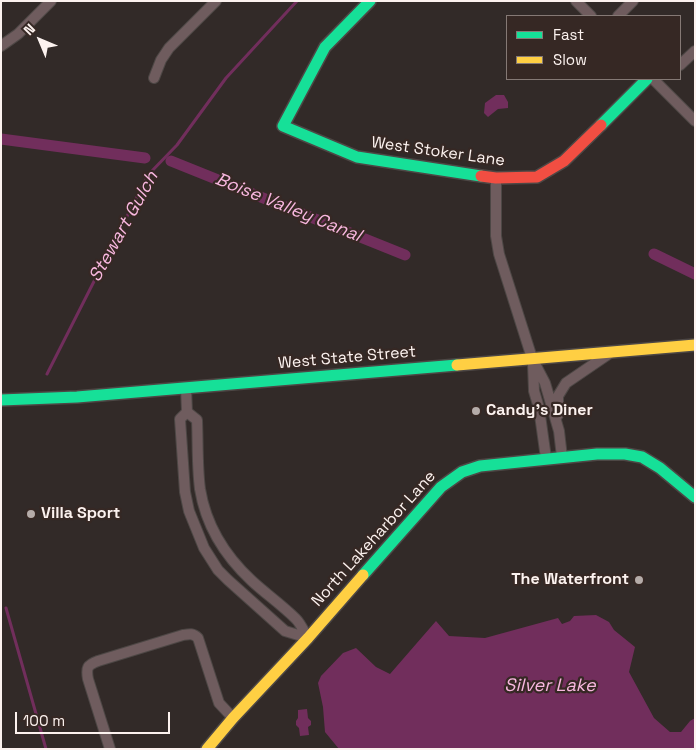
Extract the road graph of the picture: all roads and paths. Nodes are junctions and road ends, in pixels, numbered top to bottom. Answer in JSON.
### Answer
{"nodes":[{"id":1,"x":51,"y":1,"type":"edge"},
{"id":2,"x":216,"y":1,"type":"edge"},
{"id":3,"x":370,"y":1,"type":"edge"},
{"id":4,"x":576,"y":1,"type":"edge"},
{"id":5,"x":633,"y":1,"type":"edge"},
{"id":6,"x":589,"y":15,"type":"edge"},
{"id":7,"x":619,"y":15,"type":"edge"},
{"id":8,"x":1,"y":46,"type":"edge"},
{"id":9,"x":695,"y":51,"type":"edge"},
{"id":10,"x":681,"y":64,"type":"edge"},
{"id":11,"x":154,"y":78,"type":"dead end"},
{"id":12,"x":646,"y":80,"type":"edge"},
{"id":13,"x":659,"y":81,"type":"edge"},
{"id":14,"x":695,"y":121,"type":"edge"},
{"id":15,"x":496,"y":178,"type":"junction"},
{"id":16,"x":695,"y":345,"type":"edge"},
{"id":17,"x":612,"y":352,"type":"junction"},
{"id":18,"x":532,"y":358,"type":"junction"},
{"id":19,"x":186,"y":388,"type":"junction"},
{"id":20,"x":1,"y":400,"type":"edge"},
{"id":21,"x":187,"y":412,"type":"junction"},
{"id":22,"x":559,"y":431,"type":"junction"},
{"id":23,"x":562,"y":457,"type":"junction"},
{"id":24,"x":546,"y":458,"type":"junction"},
{"id":25,"x":695,"y":497,"type":"edge"},
{"id":26,"x":308,"y":638,"type":"junction"},
{"id":27,"x":233,"y":718,"type":"junction"},
{"id":28,"x":110,"y":749,"type":"edge"},
{"id":29,"x":207,"y":749,"type":"edge"}],
"edges":[{"from":1,"to":8,"type":"street"},
{"from":2,"to":11,"type":"street"},
{"from":3,"to":15,"type":"street","name":"West Stoker Lane"},
{"from":4,"to":6,"type":"street"},
{"from":5,"to":7,"type":"street"},
{"from":9,"to":10,"type":"street"},
{"from":12,"to":15,"type":"street","name":"West Stoker Lane"},
{"from":13,"to":14,"type":"street"},
{"from":15,"to":18,"type":"street"},
{"from":16,"to":17,"type":"street","name":"West State Street"},
{"from":17,"to":18,"type":"street","name":"West State Street"},
{"from":17,"to":22,"type":"street"},
{"from":18,"to":19,"type":"street","name":"West State Street"},
{"from":18,"to":22,"type":"street"},
{"from":18,"to":24,"type":"street"},
{"from":19,"to":20,"type":"street","name":"West State Street"},
{"from":19,"to":21,"type":"street"},
{"from":21,"to":26,"type":"street"},
{"from":21,"to":26,"type":"street"},
{"from":22,"to":23,"type":"street"},
{"from":23,"to":24,"type":"street","name":"North Lakeharbor Lane"},
{"from":23,"to":25,"type":"street","name":"North Lakeharbor Lane"},
{"from":24,"to":26,"type":"street","name":"North Lakeharbor Lane"},
{"from":26,"to":27,"type":"street","name":"North Lakeharbor Lane"},
{"from":27,"to":28,"type":"street"},
{"from":27,"to":29,"type":"street","name":"North Lakeharbor Lane"}]}
